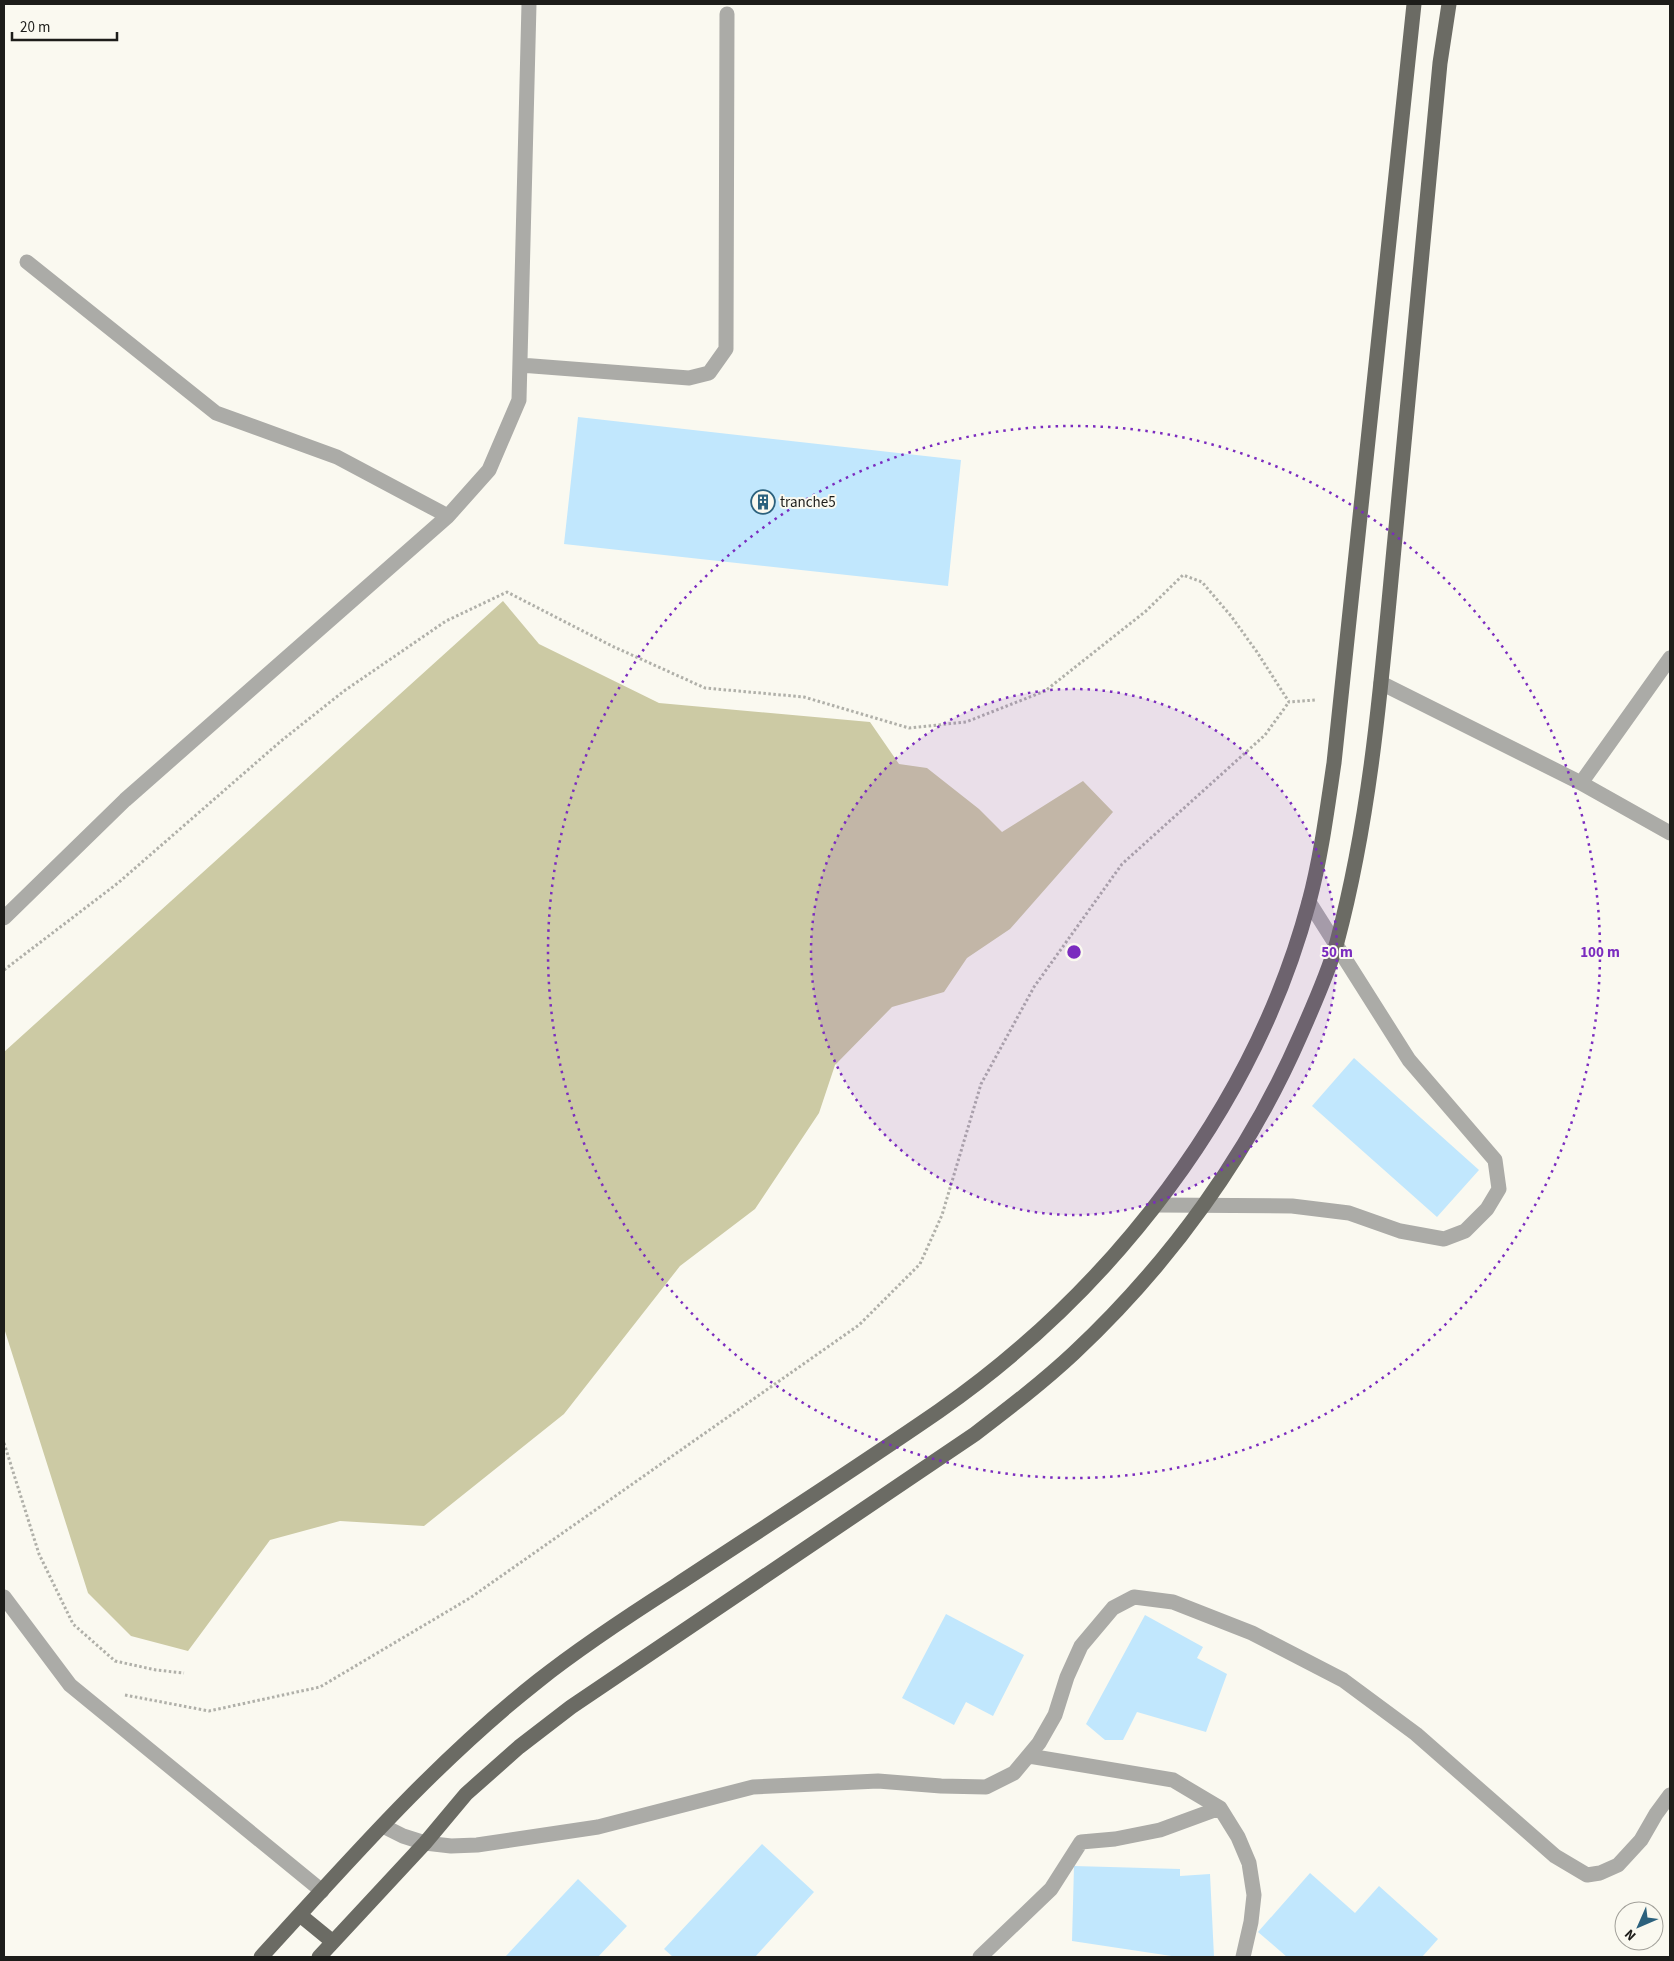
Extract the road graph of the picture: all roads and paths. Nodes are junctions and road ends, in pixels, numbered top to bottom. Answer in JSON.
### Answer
{"nodes":[{"id":1,"x":529,"y":4,"type":"edge"},
{"id":2,"x":1414,"y":4,"type":"edge"},
{"id":3,"x":1449,"y":4,"type":"edge"},
{"id":4,"x":728,"y":14,"type":"dead end"},
{"id":5,"x":27,"y":262,"type":"dead end"},
{"id":6,"x":520,"y":364,"type":"junction"},
{"id":7,"x":448,"y":516,"type":"junction"},
{"id":8,"x":1670,"y":658,"type":"edge"},
{"id":9,"x":1381,"y":683,"type":"junction"},
{"id":10,"x":1341,"y":699,"type":"junction"},
{"id":11,"x":1289,"y":702,"type":"junction"},
{"id":12,"x":1581,"y":783,"type":"junction"},
{"id":13,"x":1670,"y":833,"type":"edge"},
{"id":14,"x":1309,"y":902,"type":"junction"},
{"id":15,"x":4,"y":918,"type":"edge"},
{"id":16,"x":1336,"y":945,"type":"junction"},
{"id":17,"x":4,"y":970,"type":"edge"},
{"id":18,"x":1157,"y":1205,"type":"junction"},
{"id":19,"x":1204,"y":1205,"type":"junction"},
{"id":20,"x":4,"y":1443,"type":"edge"},
{"id":21,"x":4,"y":1597,"type":"edge"},
{"id":22,"x":184,"y":1673,"type":"dead end"},
{"id":23,"x":116,"y":1694,"type":"dead end"},
{"id":24,"x":1029,"y":1756,"type":"junction"},
{"id":25,"x":1670,"y":1795,"type":"edge"},
{"id":26,"x":1220,"y":1808,"type":"junction"},
{"id":27,"x":383,"y":1826,"type":"junction"},
{"id":28,"x":425,"y":1843,"type":"junction"},
{"id":29,"x":322,"y":1891,"type":"junction"},
{"id":30,"x":300,"y":1915,"type":"junction"},
{"id":31,"x":332,"y":1942,"type":"junction"},
{"id":32,"x":261,"y":1957,"type":"edge"},
{"id":33,"x":319,"y":1957,"type":"edge"},
{"id":34,"x":980,"y":1957,"type":"edge"},
{"id":35,"x":1243,"y":1957,"type":"edge"}],
"edges":[{"from":1,"to":6,"type":"street"},
{"from":2,"to":10,"type":"main road"},
{"from":3,"to":9,"type":"main road"},
{"from":4,"to":6,"type":"street"},
{"from":5,"to":7,"type":"street"},
{"from":6,"to":7,"type":"street"},
{"from":7,"to":15,"type":"street"},
{"from":8,"to":12,"type":"street"},
{"from":9,"to":12,"type":"street"},
{"from":9,"to":16,"type":"main road"},
{"from":10,"to":11,"type":"path"},
{"from":10,"to":14,"type":"main road"},
{"from":11,"to":17,"type":"path"},
{"from":11,"to":23,"type":"path"},
{"from":12,"to":13,"type":"street"},
{"from":14,"to":16,"type":"street"},
{"from":14,"to":18,"type":"main road"},
{"from":16,"to":19,"type":"main road"},
{"from":16,"to":19,"type":"street"},
{"from":18,"to":19,"type":"street"},
{"from":18,"to":27,"type":"main road"},
{"from":19,"to":28,"type":"main road"},
{"from":20,"to":22,"type":"path"},
{"from":21,"to":29,"type":"street"},
{"from":24,"to":25,"type":"street"},
{"from":24,"to":26,"type":"street"},
{"from":24,"to":28,"type":"street"},
{"from":26,"to":34,"type":"street"},
{"from":26,"to":35,"type":"street"},
{"from":27,"to":28,"type":"street"},
{"from":27,"to":29,"type":"main road"},
{"from":28,"to":31,"type":"main road"},
{"from":29,"to":30,"type":"main road"},
{"from":30,"to":31,"type":"main road"},
{"from":30,"to":32,"type":"main road"},
{"from":31,"to":33,"type":"main road"}]}
